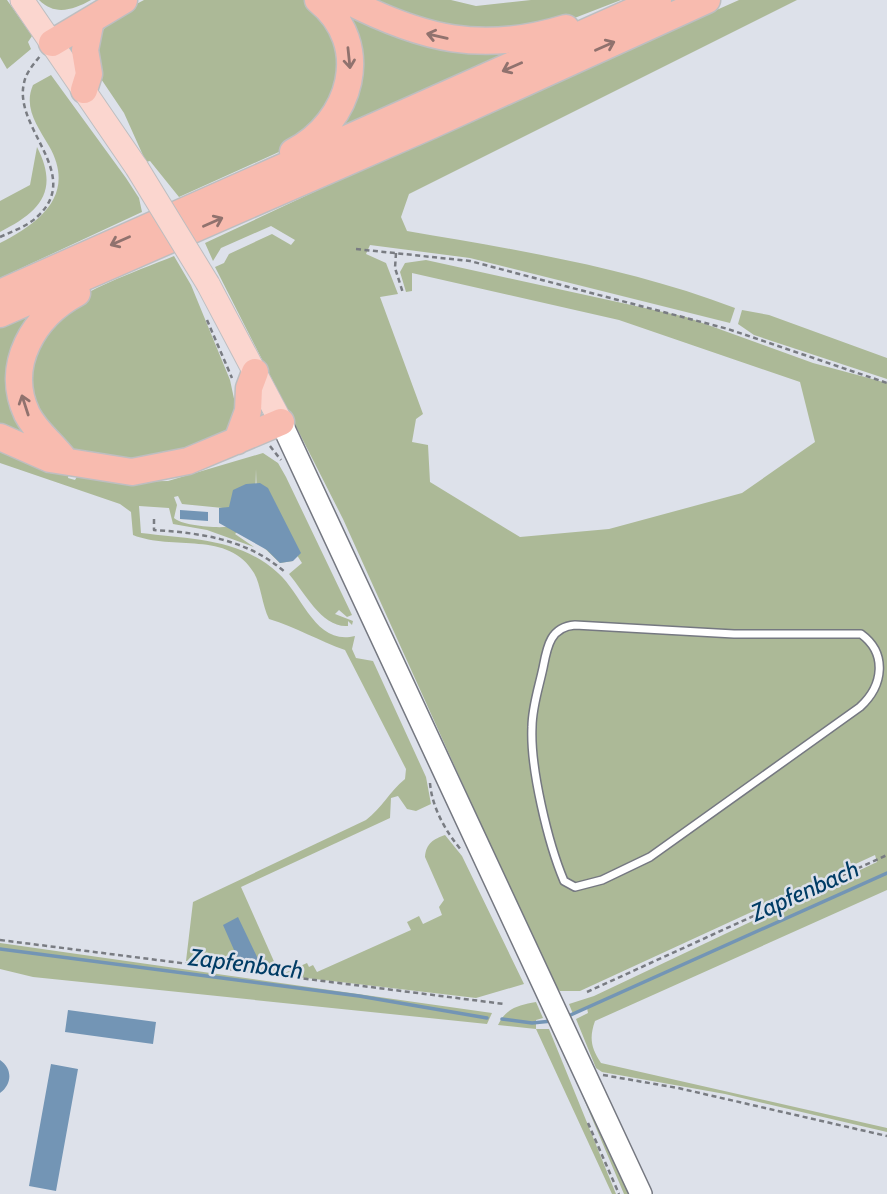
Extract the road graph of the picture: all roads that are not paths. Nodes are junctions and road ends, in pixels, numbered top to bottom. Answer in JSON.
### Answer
{"nodes":[{"id":1,"x":22,"y":0,"type":"edge"},
{"id":2,"x":124,"y":0,"type":"edge"},
{"id":3,"x":318,"y":0,"type":"edge"},
{"id":4,"x":346,"y":0,"type":"edge"},
{"id":5,"x":658,"y":0,"type":"edge"},
{"id":6,"x":707,"y":0,"type":"edge"},
{"id":7,"x":618,"y":18,"type":"junction"},
{"id":8,"x":91,"y":20,"type":"junction"},
{"id":9,"x":52,"y":43,"type":"junction"},
{"id":10,"x":84,"y":90,"type":"junction"},
{"id":11,"x":273,"y":174,"type":"junction"},
{"id":12,"x":129,"y":259,"type":"junction"},
{"id":13,"x":0,"y":293,"type":"edge"},
{"id":14,"x":0,"y":314,"type":"edge"},
{"id":15,"x":255,"y":372,"type":"junction"},
{"id":16,"x":281,"y":422,"type":"junction"},
{"id":17,"x":0,"y":438,"type":"edge"},
{"id":18,"x":237,"y":441,"type":"junction"},
{"id":19,"x":64,"y":459,"type":"junction"},
{"id":20,"x":558,"y":630,"type":"joint"},
{"id":21,"x":641,"y":1194,"type":"edge"}],
"edges":[{"from":1,"to":9,"type":"main road"},
{"from":2,"to":8,"type":"highway"},
{"from":3,"to":11,"type":"highway","one_way":true},
{"from":7,"to":4,"type":"highway","one_way":true},
{"from":5,"to":7,"type":"highway"},
{"from":12,"to":6,"type":"highway","one_way":true},
{"from":7,"to":11,"type":"highway","one_way":true},
{"from":8,"to":9,"type":"highway"},
{"from":8,"to":10,"type":"highway"},
{"from":9,"to":10,"type":"main road"},
{"from":10,"to":15,"type":"main road","bridge":true},
{"from":11,"to":13,"type":"highway","one_way":true},
{"from":12,"to":14,"type":"highway"},
{"from":19,"to":12,"type":"highway","one_way":true},
{"from":15,"to":16,"type":"main road"},
{"from":15,"to":18,"type":"highway"},
{"from":16,"to":18,"type":"highway"},
{"from":16,"to":21,"type":"main road"},
{"from":17,"to":19,"type":"highway"},
{"from":18,"to":19,"type":"highway"},
{"from":20,"to":20,"type":"lane"}]}
